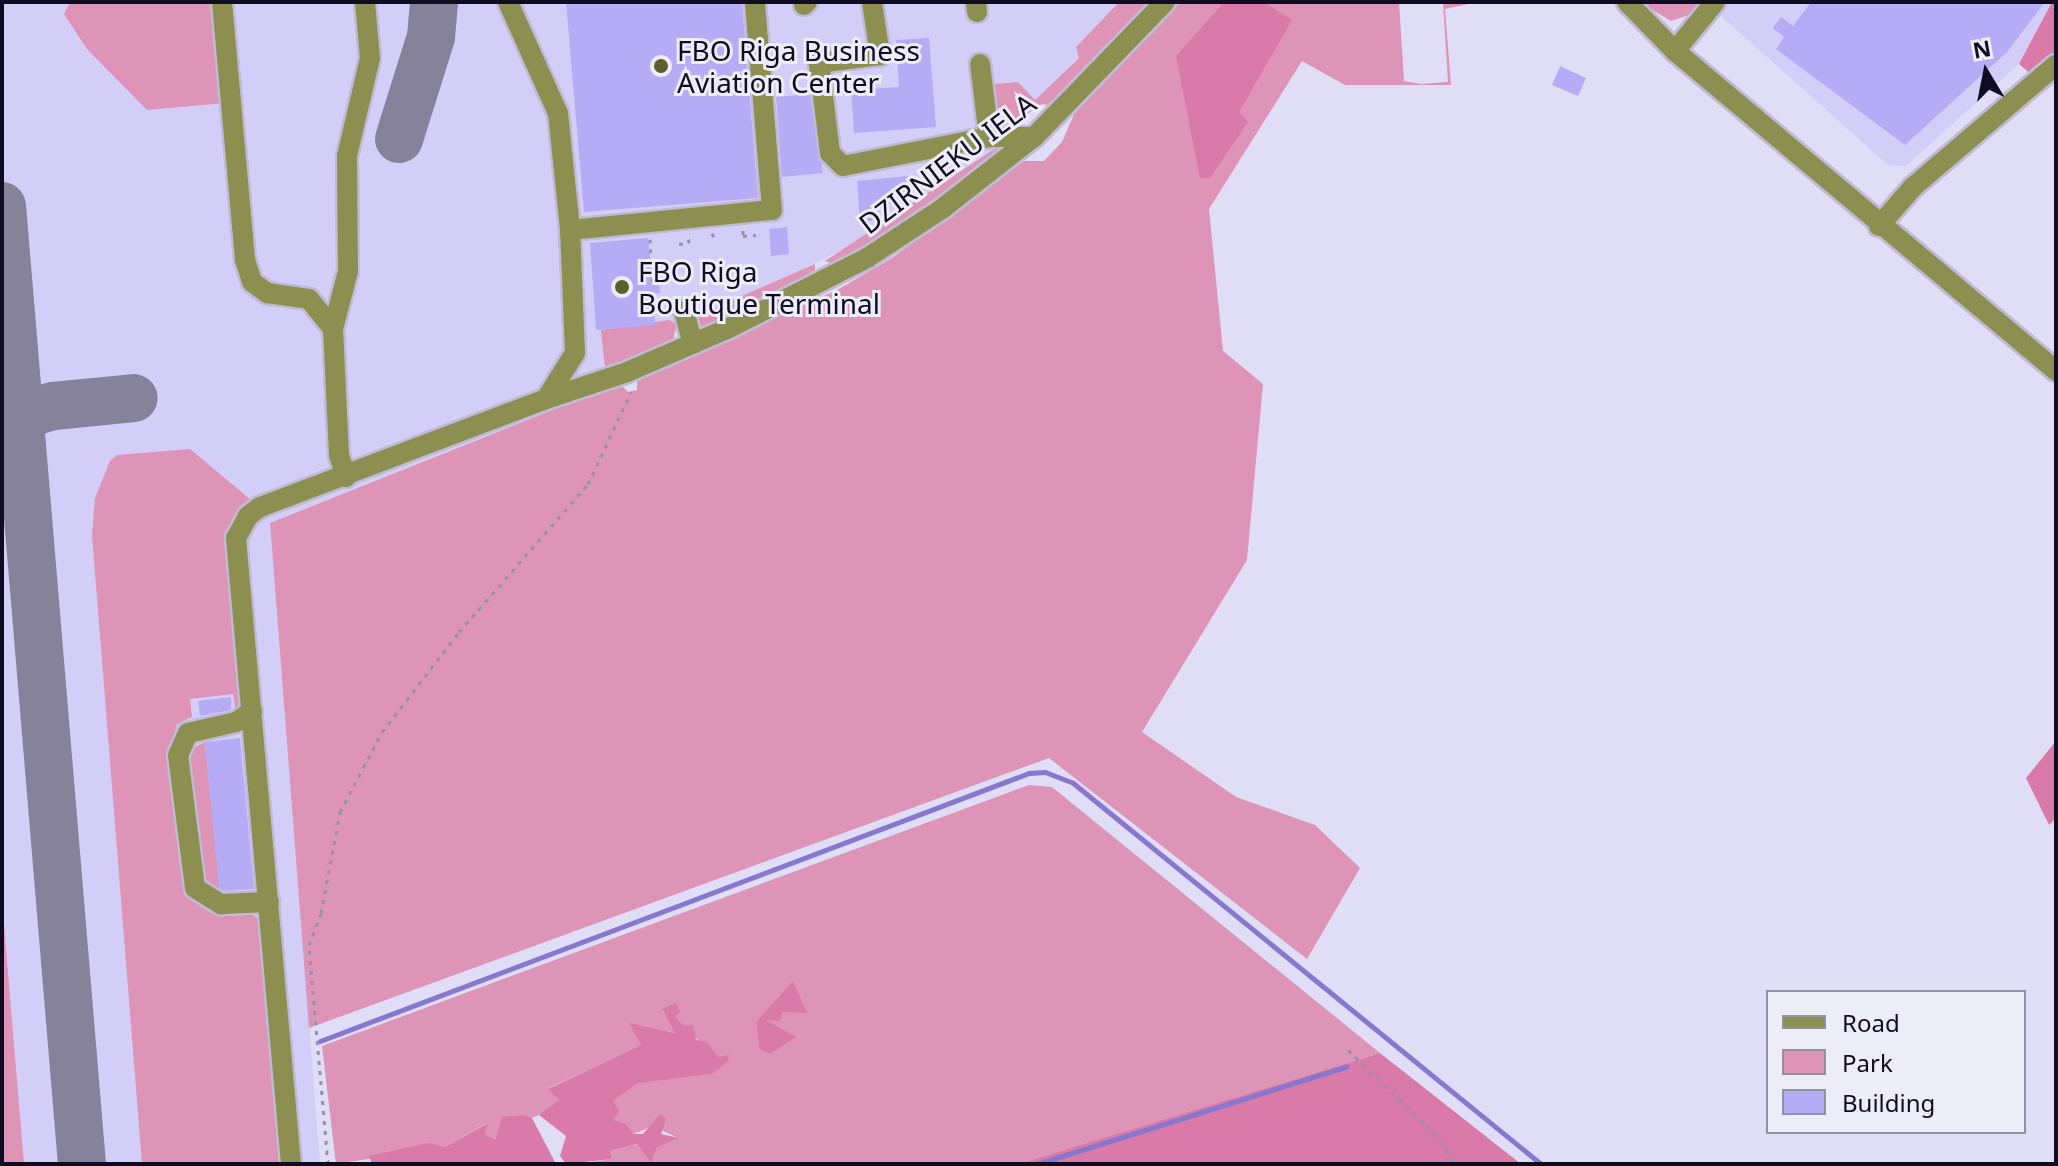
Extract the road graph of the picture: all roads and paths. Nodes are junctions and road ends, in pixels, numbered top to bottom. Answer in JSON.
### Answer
{"nodes":[{"id":1,"x":222,"y":2,"type":"edge"},
{"id":2,"x":365,"y":2,"type":"edge"},
{"id":3,"x":508,"y":2,"type":"edge"},
{"id":4,"x":755,"y":2,"type":"edge"},
{"id":5,"x":872,"y":2,"type":"edge"},
{"id":6,"x":1165,"y":2,"type":"edge"},
{"id":7,"x":1627,"y":2,"type":"edge"},
{"id":8,"x":1715,"y":2,"type":"edge"},
{"id":9,"x":1675,"y":51,"type":"junction"},
{"id":10,"x":980,"y":64,"type":"dead end"},
{"id":11,"x":2056,"y":65,"type":"edge"},
{"id":12,"x":989,"y":137,"type":"junction"},
{"id":13,"x":1034,"y":137,"type":"junction"},
{"id":14,"x":1879,"y":226,"type":"junction"},
{"id":15,"x":767,"y":229,"type":"dead end"},
{"id":16,"x":570,"y":230,"type":"junction"},
{"id":17,"x":743,"y":230,"type":"junction"},
{"id":18,"x":712,"y":233,"type":"junction"},
{"id":19,"x":688,"y":235,"type":"junction"},
{"id":20,"x":756,"y":235,"type":"dead end"},
{"id":21,"x":678,"y":236,"type":"dead end"},
{"id":22,"x":664,"y":237,"type":"dead end"},
{"id":23,"x":715,"y":240,"type":"dead end"},
{"id":24,"x":679,"y":244,"type":"dead end"},
{"id":25,"x":348,"y":271,"type":"junction"},
{"id":26,"x":652,"y":281,"type":"dead end"},
{"id":27,"x":309,"y":299,"type":"junction"},
{"id":28,"x":684,"y":311,"type":"dead end"},
{"id":29,"x":333,"y":329,"type":"junction"},
{"id":30,"x":693,"y":344,"type":"junction"},
{"id":31,"x":2056,"y":371,"type":"edge"},
{"id":32,"x":629,"y":382,"type":"junction"},
{"id":33,"x":546,"y":399,"type":"junction"},
{"id":34,"x":346,"y":477,"type":"junction"},
{"id":35,"x":252,"y":711,"type":"junction"},
{"id":36,"x":269,"y":902,"type":"junction"},
{"id":37,"x":1348,"y":1050,"type":"dead end"},
{"id":38,"x":291,"y":1164,"type":"edge"},
{"id":39,"x":328,"y":1164,"type":"edge"},
{"id":40,"x":1456,"y":1164,"type":"edge"}],
"edges":[{"from":1,"to":27,"type":"street"},
{"from":2,"to":25,"type":"street"},
{"from":3,"to":16,"type":"street"},
{"from":4,"to":16,"type":"street"},
{"from":5,"to":12,"type":"street"},
{"from":6,"to":13,"type":"street","name":"DZIRNIEKU IELA"},
{"from":7,"to":9,"type":"street"},
{"from":8,"to":9,"type":"street"},
{"from":9,"to":14,"type":"street"},
{"from":10,"to":12,"type":"street"},
{"from":11,"to":14,"type":"street"},
{"from":12,"to":13,"type":"street"},
{"from":13,"to":30,"type":"street","name":"DZIRNIEKU IELA"},
{"from":14,"to":31,"type":"street"},
{"from":15,"to":17,"type":"path"},
{"from":16,"to":33,"type":"street"},
{"from":17,"to":18,"type":"path"},
{"from":17,"to":20,"type":"path"},
{"from":18,"to":19,"type":"path"},
{"from":18,"to":23,"type":"path"},
{"from":19,"to":21,"type":"path"},
{"from":19,"to":24,"type":"path"},
{"from":22,"to":26,"type":"path"},
{"from":25,"to":27,"type":"street"},
{"from":25,"to":29,"type":"street"},
{"from":27,"to":29,"type":"street"},
{"from":28,"to":30,"type":"street"},
{"from":29,"to":34,"type":"street"},
{"from":30,"to":32,"type":"street","name":"DZIRNIEKU IELA"},
{"from":32,"to":33,"type":"street","name":"DZIRNIEKU IELA"},
{"from":32,"to":39,"type":"path"},
{"from":33,"to":34,"type":"street","name":"DZIRNIEKU IELA"},
{"from":34,"to":35,"type":"street","name":"DZIRNIEKU IELA"},
{"from":35,"to":36,"type":"street","name":"DZIRNIEKU IELA"},
{"from":35,"to":36,"type":"street"},
{"from":36,"to":38,"type":"street","name":"DZIRNIEKU IELA"},
{"from":37,"to":40,"type":"path"}]}
